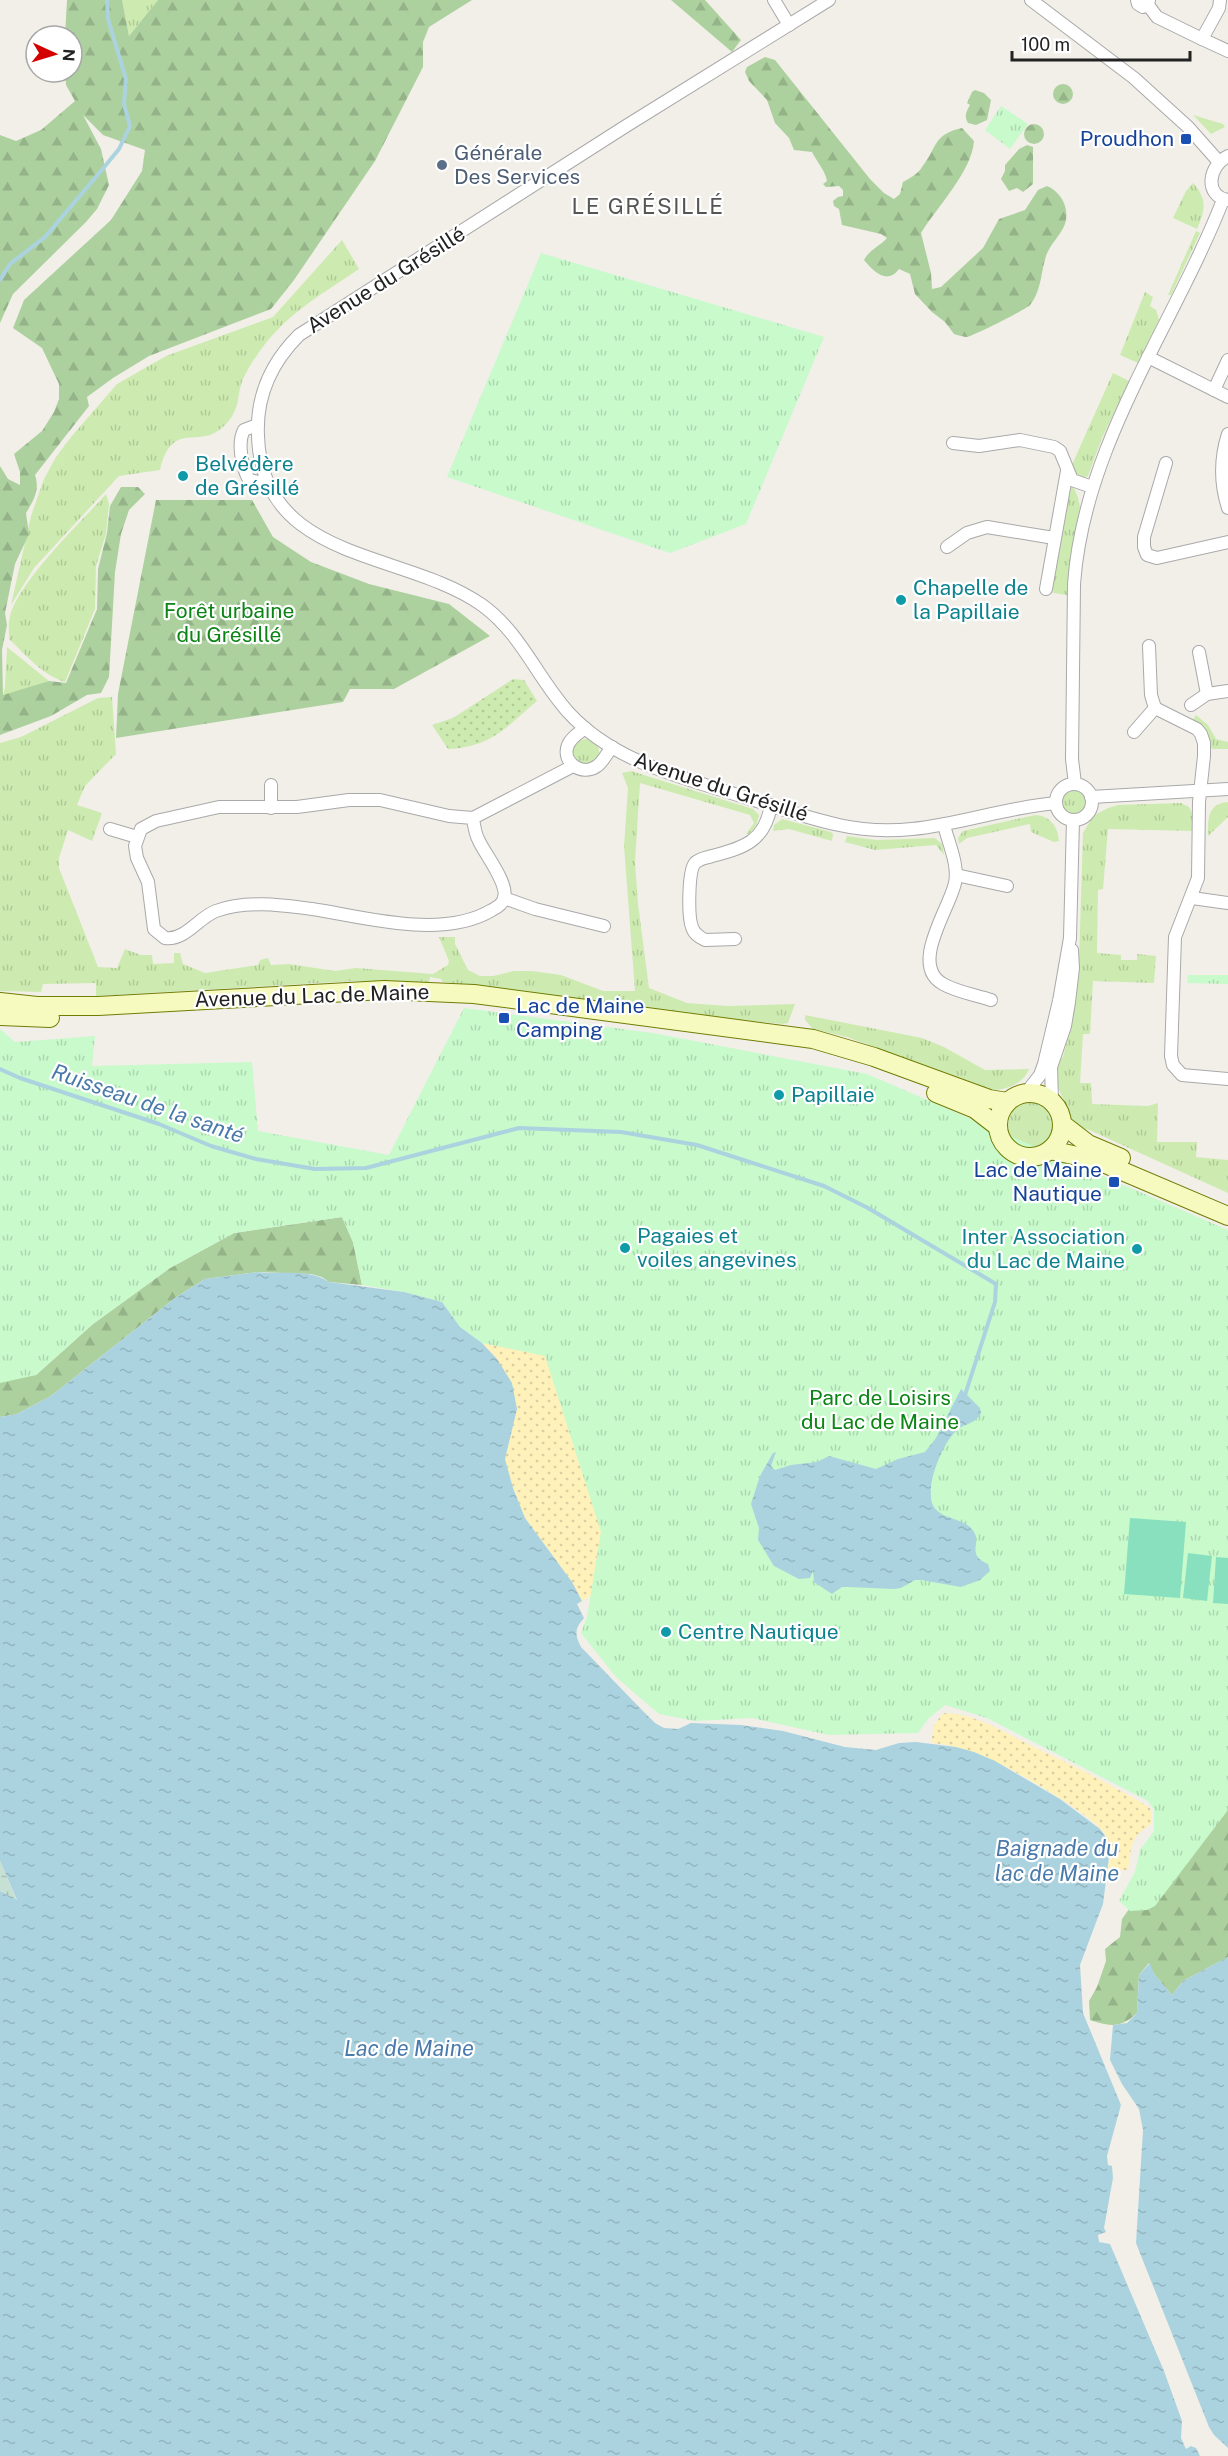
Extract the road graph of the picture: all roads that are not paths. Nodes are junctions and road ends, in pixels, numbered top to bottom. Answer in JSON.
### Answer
{"nodes":[{"id":1,"x":774,"y":0,"type":"edge"},
{"id":2,"x":829,"y":0,"type":"edge"},
{"id":3,"x":1031,"y":0,"type":"edge"},
{"id":4,"x":1220,"y":0,"type":"edge"},
{"id":5,"x":1145,"y":2,"type":"edge"},
{"id":6,"x":789,"y":25,"type":"junction"},
{"id":7,"x":1202,"y":39,"type":"junction"},
{"id":8,"x":1228,"y":51,"type":"edge"},
{"id":9,"x":1223,"y":159,"type":"edge"},
{"id":10,"x":1226,"y":200,"type":"edge"},
{"id":11,"x":1148,"y":357,"type":"junction"},
{"id":12,"x":1228,"y":360,"type":"edge"},
{"id":13,"x":1214,"y":390,"type":"junction"},
{"id":14,"x":1228,"y":397,"type":"edge"},
{"id":15,"x":257,"y":425,"type":"junction"},
{"id":16,"x":1228,"y":434,"type":"edge"},
{"id":17,"x":953,"y":443,"type":"dead end"},
{"id":18,"x":1166,"y":462,"type":"dead end"},
{"id":19,"x":1067,"y":471,"type":"junction"},
{"id":20,"x":269,"y":484,"type":"junction"},
{"id":21,"x":1092,"y":487,"type":"junction"},
{"id":22,"x":1228,"y":508,"type":"edge"},
{"id":23,"x":1054,"y":538,"type":"junction"},
{"id":24,"x":1228,"y":542,"type":"edge"},
{"id":25,"x":947,"y":547,"type":"dead end"},
{"id":26,"x":1046,"y":589,"type":"dead end"},
{"id":27,"x":1149,"y":646,"type":"dead end"},
{"id":28,"x":1199,"y":652,"type":"dead end"},
{"id":29,"x":1228,"y":691,"type":"edge"},
{"id":30,"x":1207,"y":694,"type":"junction"},
{"id":31,"x":1191,"y":705,"type":"dead end"},
{"id":32,"x":1155,"y":708,"type":"junction"},
{"id":33,"x":585,"y":728,"type":"junction"},
{"id":34,"x":1134,"y":732,"type":"dead end"},
{"id":35,"x":612,"y":747,"type":"junction"},
{"id":36,"x":573,"y":766,"type":"junction"},
{"id":37,"x":1075,"y":784,"type":"junction"},
{"id":38,"x":271,"y":785,"type":"dead end"},
{"id":39,"x":1228,"y":789,"type":"edge"},
{"id":40,"x":1200,"y":791,"type":"junction"},
{"id":41,"x":1091,"y":798,"type":"junction"},
{"id":42,"x":1056,"y":803,"type":"junction"},
{"id":43,"x":771,"y":805,"type":"junction"},
{"id":44,"x":271,"y":808,"type":"junction"},
{"id":45,"x":473,"y":818,"type":"junction"},
{"id":46,"x":1073,"y":820,"type":"junction"},
{"id":47,"x":944,"y":825,"type":"junction"},
{"id":48,"x":110,"y":829,"type":"dead end"},
{"id":49,"x":137,"y":837,"type":"junction"},
{"id":50,"x":956,"y":874,"type":"junction"},
{"id":51,"x":1007,"y":886,"type":"dead end"},
{"id":52,"x":504,"y":898,"type":"junction"},
{"id":53,"x":1192,"y":898,"type":"junction"},
{"id":54,"x":1228,"y":903,"type":"edge"},
{"id":55,"x":604,"y":926,"type":"dead end"},
{"id":56,"x":1070,"y":938,"type":"junction"},
{"id":57,"x":735,"y":939,"type":"dead end"},
{"id":58,"x":991,"y":1000,"type":"dead end"},
{"id":59,"x":0,"y":1002,"type":"edge"},
{"id":60,"x":0,"y":1016,"type":"edge"},
{"id":61,"x":1228,"y":1079,"type":"edge"},
{"id":62,"x":1026,"y":1093,"type":"junction"},
{"id":63,"x":1052,"y":1101,"type":"junction"},
{"id":64,"x":1007,"y":1102,"type":"junction"},
{"id":65,"x":1062,"y":1124,"type":"junction"},
{"id":66,"x":998,"y":1126,"type":"junction"},
{"id":67,"x":1050,"y":1150,"type":"junction"},
{"id":68,"x":1228,"y":1203,"type":"edge"},
{"id":69,"x":1228,"y":1216,"type":"edge"}],
"edges":[{"from":1,"to":6,"type":"street"},
{"from":2,"to":6,"type":"street","name":"Avenue du Grésillé"},
{"from":3,"to":9,"type":"street"},
{"from":4,"to":7,"type":"street"},
{"from":5,"to":7,"type":"street"},
{"from":6,"to":15,"type":"street","name":"Avenue du Grésillé"},
{"from":7,"to":8,"type":"street"},
{"from":9,"to":10,"type":"street"},
{"from":10,"to":11,"type":"street"},
{"from":11,"to":13,"type":"street"},
{"from":11,"to":21,"type":"street"},
{"from":12,"to":13,"type":"street"},
{"from":13,"to":14,"type":"street"},
{"from":15,"to":20,"type":"street","name":"Avenue du Grésillé"},
{"from":15,"to":20,"type":"street"},
{"from":16,"to":22,"type":"street"},
{"from":17,"to":19,"type":"street"},
{"from":18,"to":24,"type":"street"},
{"from":19,"to":21,"type":"street"},
{"from":19,"to":23,"type":"street"},
{"from":20,"to":33,"type":"street","name":"Avenue du Grésillé"},
{"from":21,"to":37,"type":"street"},
{"from":23,"to":25,"type":"street"},
{"from":23,"to":26,"type":"street"},
{"from":27,"to":32,"type":"street"},
{"from":28,"to":30,"type":"street"},
{"from":29,"to":30,"type":"street"},
{"from":30,"to":31,"type":"street"},
{"from":32,"to":34,"type":"street"},
{"from":32,"to":40,"type":"street"},
{"from":33,"to":35,"type":"street","name":"Avenue du Grésillé"},
{"from":33,"to":36,"type":"street"},
{"from":35,"to":36,"type":"street"},
{"from":35,"to":43,"type":"street","name":"Avenue du Grésillé"},
{"from":36,"to":45,"type":"street"},
{"from":37,"to":41,"type":"street"},
{"from":37,"to":42,"type":"street"},
{"from":38,"to":44,"type":"street"},
{"from":39,"to":40,"type":"street"},
{"from":40,"to":41,"type":"street"},
{"from":40,"to":53,"type":"street"},
{"from":41,"to":46,"type":"street"},
{"from":42,"to":46,"type":"street"},
{"from":42,"to":47,"type":"street","name":"Avenue du Grésillé"},
{"from":43,"to":47,"type":"street","name":"Avenue du Grésillé"},
{"from":43,"to":57,"type":"street"},
{"from":44,"to":45,"type":"street"},
{"from":44,"to":49,"type":"street"},
{"from":45,"to":52,"type":"street"},
{"from":46,"to":56,"type":"street"},
{"from":47,"to":50,"type":"street"},
{"from":48,"to":49,"type":"street"},
{"from":49,"to":52,"type":"street"},
{"from":50,"to":51,"type":"street"},
{"from":50,"to":58,"type":"street"},
{"from":52,"to":55,"type":"street"},
{"from":53,"to":54,"type":"street"},
{"from":53,"to":61,"type":"street"},
{"from":56,"to":62,"type":"street"},
{"from":56,"to":63,"type":"street"},
{"from":59,"to":64,"type":"street","name":"Avenue du Lac de Maine"},
{"from":60,"to":66,"type":"street","name":"Avenue du Lac de Maine"},
{"from":62,"to":63,"type":"street"},
{"from":62,"to":64,"type":"street"},
{"from":63,"to":65,"type":"street"},
{"from":64,"to":66,"type":"street"},
{"from":65,"to":67,"type":"street"},
{"from":65,"to":68,"type":"street"},
{"from":66,"to":67,"type":"street"},
{"from":67,"to":69,"type":"street"}]}
